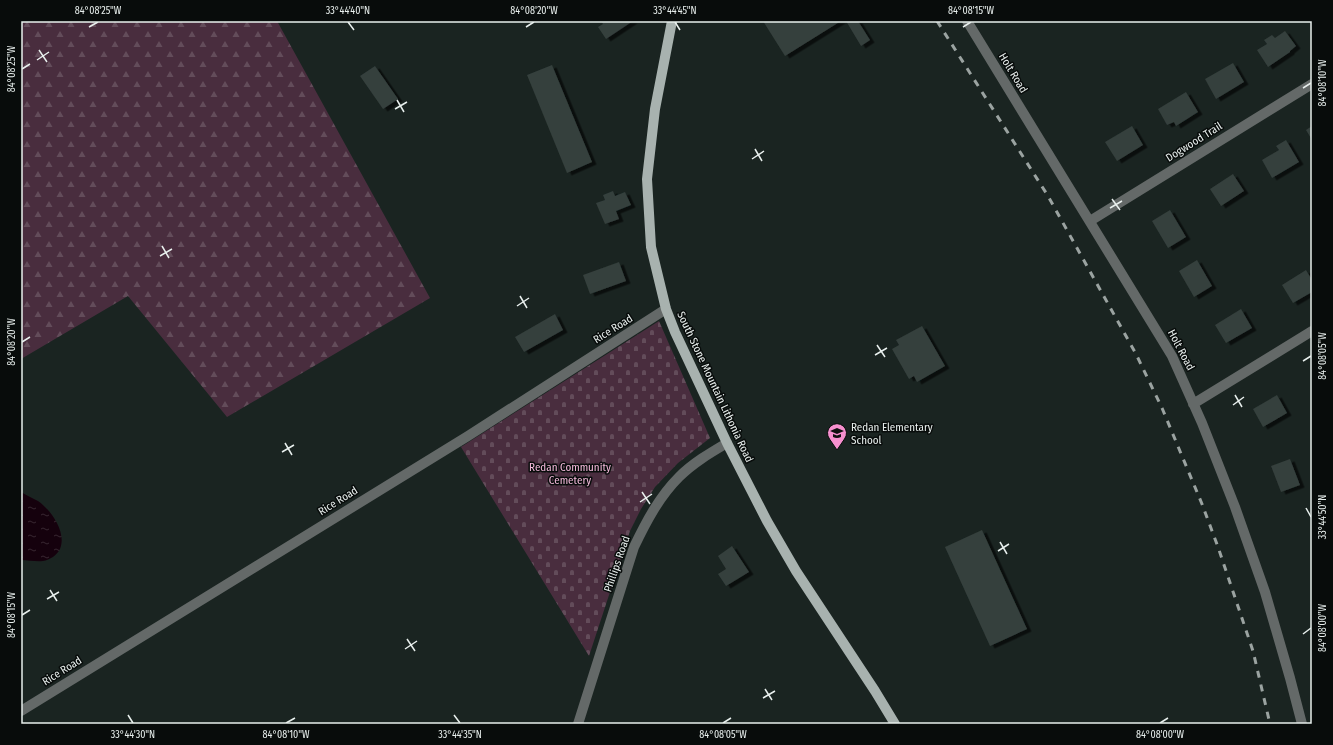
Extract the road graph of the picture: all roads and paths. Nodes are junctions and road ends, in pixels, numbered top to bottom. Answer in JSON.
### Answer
{"nodes":[{"id":1,"x":672,"y":21,"type":"edge"},
{"id":2,"x":967,"y":21,"type":"edge"},
{"id":3,"x":1312,"y":84,"type":"edge"},
{"id":4,"x":1090,"y":221,"type":"junction"},
{"id":5,"x":666,"y":309,"type":"junction"},
{"id":6,"x":1312,"y":331,"type":"edge"},
{"id":7,"x":1193,"y":404,"type":"junction"},
{"id":8,"x":727,"y":443,"type":"junction"},
{"id":9,"x":21,"y":711,"type":"edge"},
{"id":10,"x":578,"y":724,"type":"edge"},
{"id":11,"x":895,"y":724,"type":"edge"},
{"id":12,"x":1302,"y":724,"type":"edge"}],
"edges":[{"from":1,"to":5,"type":"main road","name":"South Stone Mountain Lithonia Road"},
{"from":2,"to":4,"type":"street","name":"Holt Road"},
{"from":3,"to":4,"type":"street","name":"Dogwood Trail"},
{"from":4,"to":7,"type":"street","name":"Holt Road"},
{"from":5,"to":8,"type":"main road","name":"South Stone Mountain Lithonia Road"},
{"from":5,"to":9,"type":"street","name":"Rice Road"},
{"from":6,"to":7,"type":"street"},
{"from":7,"to":12,"type":"street","name":"Holt Road"},
{"from":8,"to":10,"type":"street","name":"Phillips Road"},
{"from":8,"to":11,"type":"main road","name":"South Stone Mountain Lithonia Road"}]}
